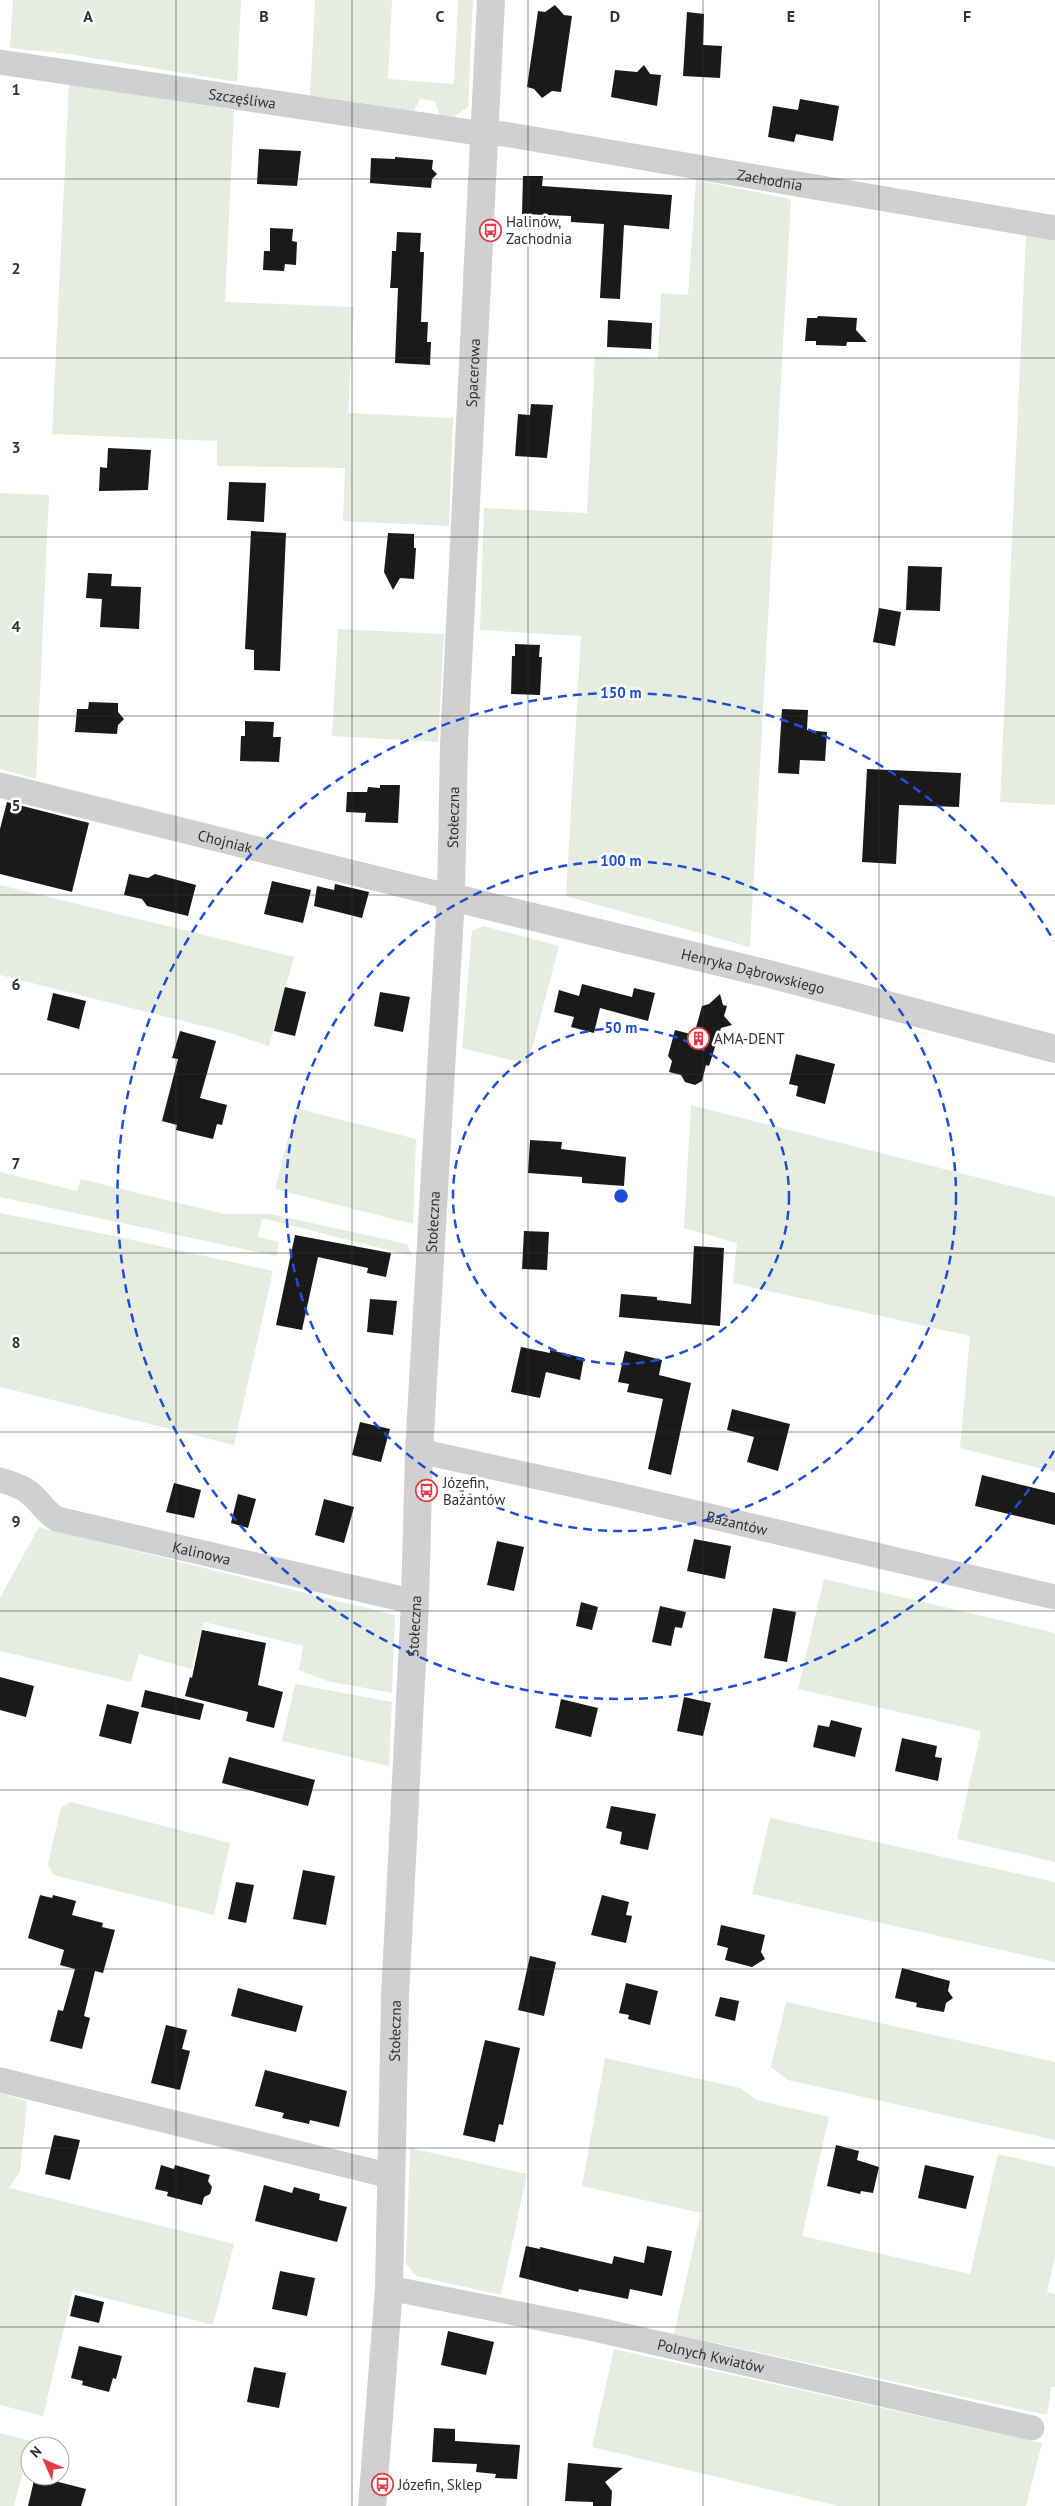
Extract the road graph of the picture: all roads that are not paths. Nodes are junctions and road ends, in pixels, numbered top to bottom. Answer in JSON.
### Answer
{"nodes":[{"id":1,"x":491,"y":0,"type":"edge"},
{"id":2,"x":0,"y":62,"type":"edge"},
{"id":3,"x":484,"y":133,"type":"junction"},
{"id":4,"x":1055,"y":228,"type":"edge"},
{"id":5,"x":454,"y":745,"type":"joint"},
{"id":6,"x":0,"y":785,"type":"edge"},
{"id":7,"x":451,"y":897,"type":"junction"},
{"id":8,"x":1055,"y":1049,"type":"edge"},
{"id":9,"x":419,"y":1451,"type":"junction"},
{"id":10,"x":0,"y":1480,"type":"edge"},
{"id":11,"x":1055,"y":1597,"type":"edge"},
{"id":12,"x":415,"y":1602,"type":"junction"},
{"id":13,"x":0,"y":2080,"type":"edge"},
{"id":14,"x":391,"y":2176,"type":"junction"},
{"id":15,"x":389,"y":2288,"type":"junction"},
{"id":16,"x":1032,"y":2428,"type":"dead end"},
{"id":17,"x":372,"y":2506,"type":"edge"}],
"edges":[{"from":1,"to":3,"type":"street","name":"Spacerowa"},
{"from":2,"to":3,"type":"street","name":"Szczęśliwa"},
{"from":3,"to":4,"type":"street","name":"Zachodnia"},
{"from":3,"to":5,"type":"street","name":"Spacerowa"},
{"from":5,"to":7,"type":"street","name":"Stołeczna"},
{"from":6,"to":7,"type":"street","name":"Chojniak"},
{"from":7,"to":8,"type":"street","name":"Henryka Dąbrowskiego"},
{"from":7,"to":9,"type":"street","name":"Stołeczna"},
{"from":9,"to":11,"type":"street","name":"Bażantów"},
{"from":9,"to":12,"type":"street","name":"Stołeczna"},
{"from":10,"to":12,"type":"street","name":"Kalinowa"},
{"from":12,"to":14,"type":"street","name":"Stołeczna"},
{"from":13,"to":14,"type":"street"},
{"from":14,"to":15,"type":"street","name":"Stołeczna"},
{"from":15,"to":16,"type":"street","name":"Polnych Kwiatów"},
{"from":15,"to":17,"type":"street","name":"Stołeczna"}]}
